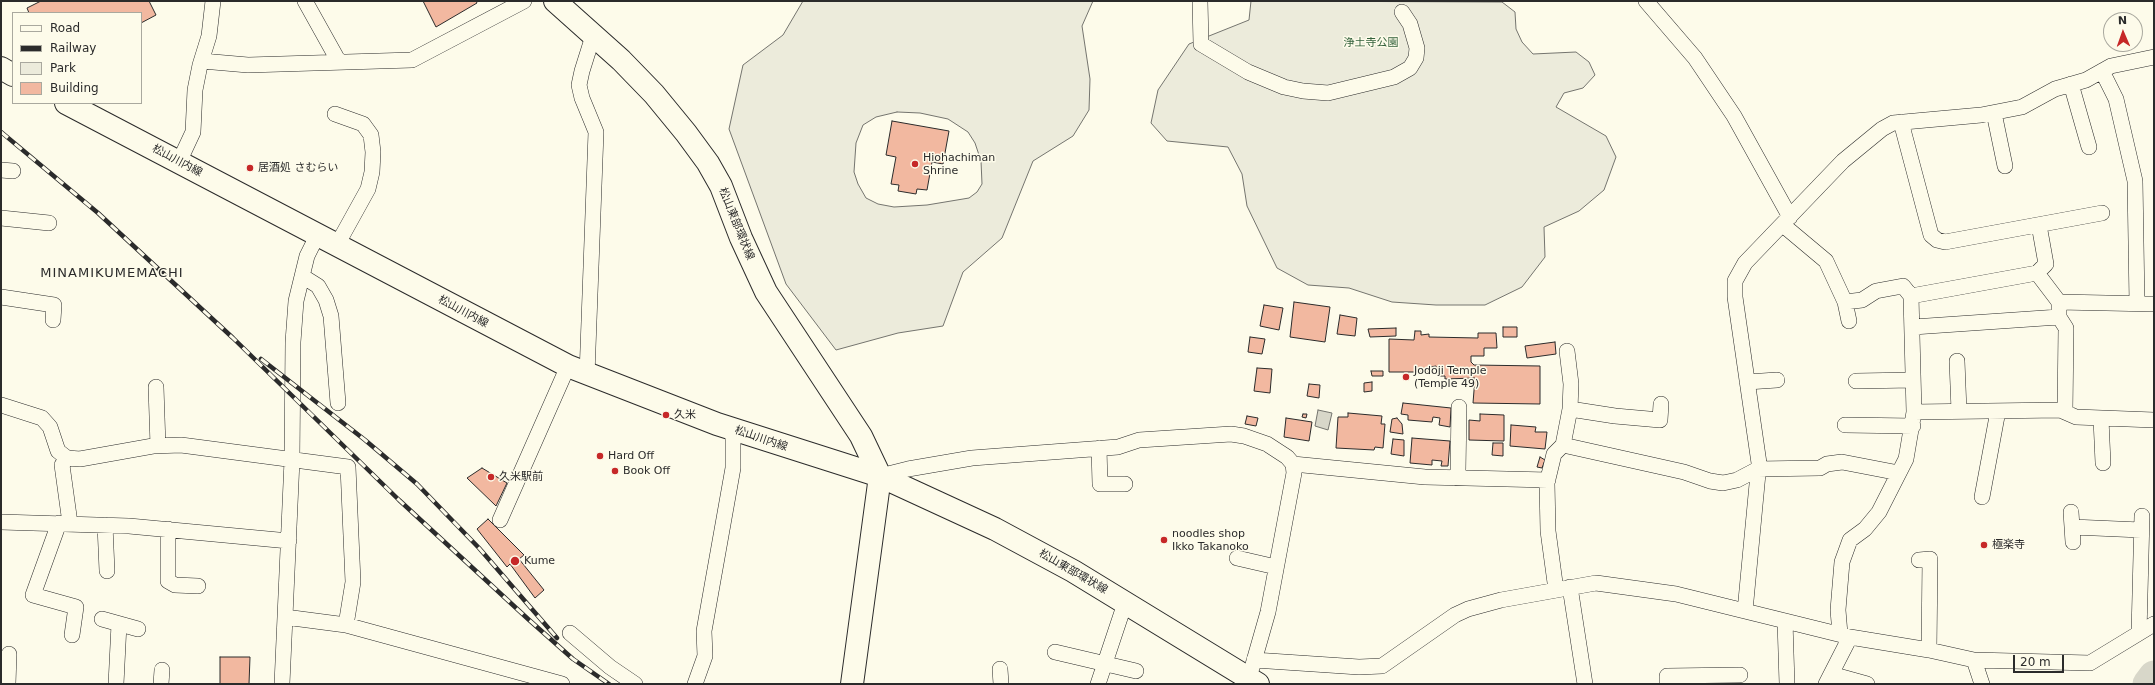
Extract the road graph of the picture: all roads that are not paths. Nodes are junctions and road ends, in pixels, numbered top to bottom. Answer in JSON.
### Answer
{"nodes":[{"id":1,"x":212,"y":1,"type":"edge"},
{"id":2,"x":305,"y":1,"type":"edge"},
{"id":3,"x":524,"y":1,"type":"edge"},
{"id":4,"x":555,"y":1,"type":"edge"},
{"id":5,"x":1200,"y":1,"type":"edge"},
{"id":6,"x":1646,"y":1,"type":"edge"},
{"id":7,"x":1402,"y":12,"type":"dead end"},
{"id":8,"x":593,"y":36,"type":"junction"},
{"id":9,"x":2154,"y":57,"type":"edge"},
{"id":10,"x":202,"y":61,"type":"junction"},
{"id":11,"x":339,"y":62,"type":"junction"},
{"id":12,"x":1,"y":68,"type":"edge"},
{"id":13,"x":2102,"y":71,"type":"junction"},
{"id":14,"x":12,"y":74,"type":"edge"},
{"id":15,"x":2071,"y":84,"type":"junction"},
{"id":16,"x":68,"y":104,"type":"edge"},
{"id":17,"x":1994,"y":112,"type":"junction"},
{"id":18,"x":335,"y":114,"type":"dead end"},
{"id":19,"x":1901,"y":122,"type":"junction"},
{"id":20,"x":2089,"y":147,"type":"dead end"},
{"id":21,"x":179,"y":162,"type":"junction"},
{"id":22,"x":2005,"y":166,"type":"dead end"},
{"id":23,"x":2102,"y":213,"type":"dead end"},
{"id":24,"x":1,"y":218,"type":"edge"},
{"id":25,"x":1786,"y":221,"type":"junction"},
{"id":26,"x":49,"y":223,"type":"dead end"},
{"id":27,"x":2039,"y":225,"type":"junction"},
{"id":28,"x":318,"y":234,"type":"junction"},
{"id":29,"x":337,"y":245,"type":"junction"},
{"id":30,"x":2037,"y":273,"type":"junction"},
{"id":31,"x":302,"y":276,"type":"junction"},
{"id":32,"x":1911,"y":296,"type":"junction"},
{"id":33,"x":1,"y":297,"type":"edge"},
{"id":34,"x":1845,"y":302,"type":"junction"},
{"id":35,"x":2138,"y":303,"type":"junction"},
{"id":36,"x":2154,"y":304,"type":"edge"},
{"id":37,"x":2059,"y":309,"type":"junction"},
{"id":38,"x":53,"y":320,"type":"dead end"},
{"id":39,"x":1849,"y":321,"type":"dead end"},
{"id":40,"x":1913,"y":327,"type":"junction"},
{"id":41,"x":1567,"y":350,"type":"dead end"},
{"id":42,"x":1957,"y":361,"type":"dead end"},
{"id":43,"x":578,"y":371,"type":"junction"},
{"id":44,"x":1777,"y":380,"type":"dead end"},
{"id":45,"x":1913,"y":380,"type":"junction"},
{"id":46,"x":1856,"y":381,"type":"dead end"},
{"id":47,"x":1747,"y":382,"type":"junction"},
{"id":48,"x":156,"y":387,"type":"dead end"},
{"id":49,"x":338,"y":403,"type":"dead end"},
{"id":50,"x":1661,"y":404,"type":"dead end"},
{"id":51,"x":1,"y":405,"type":"edge"},
{"id":52,"x":1459,"y":407,"type":"dead end"},
{"id":53,"x":1570,"y":409,"type":"junction"},
{"id":54,"x":1959,"y":411,"type":"junction"},
{"id":55,"x":1998,"y":411,"type":"junction"},
{"id":56,"x":2065,"y":412,"type":"junction"},
{"id":57,"x":1913,"y":419,"type":"junction"},
{"id":58,"x":2101,"y":419,"type":"junction"},
{"id":59,"x":2154,"y":420,"type":"edge"},
{"id":60,"x":1845,"y":426,"type":"dead end"},
{"id":61,"x":733,"y":430,"type":"junction"},
{"id":62,"x":1563,"y":445,"type":"junction"},
{"id":63,"x":158,"y":446,"type":"junction"},
{"id":64,"x":1099,"y":448,"type":"junction"},
{"id":65,"x":67,"y":458,"type":"junction"},
{"id":66,"x":292,"y":460,"type":"junction"},
{"id":67,"x":2103,"y":463,"type":"dead end"},
{"id":68,"x":1293,"y":464,"type":"junction"},
{"id":69,"x":1758,"y":469,"type":"junction"},
{"id":70,"x":1899,"y":473,"type":"junction"},
{"id":71,"x":880,"y":476,"type":"junction"},
{"id":72,"x":1454,"y":478,"type":"junction"},
{"id":73,"x":1548,"y":480,"type":"junction"},
{"id":74,"x":1125,"y":484,"type":"dead end"},
{"id":75,"x":1982,"y":497,"type":"dead end"},
{"id":76,"x":500,"y":520,"type":"dead end"},
{"id":77,"x":1,"y":522,"type":"edge"},
{"id":78,"x":64,"y":523,"type":"junction"},
{"id":79,"x":105,"y":525,"type":"junction"},
{"id":80,"x":168,"y":529,"type":"junction"},
{"id":81,"x":288,"y":541,"type":"junction"},
{"id":82,"x":2072,"y":542,"type":"dead end"},
{"id":83,"x":1237,"y":558,"type":"dead end"},
{"id":84,"x":1919,"y":560,"type":"dead end"},
{"id":85,"x":1276,"y":567,"type":"junction"},
{"id":86,"x":107,"y":571,"type":"dead end"},
{"id":87,"x":198,"y":586,"type":"dead end"},
{"id":88,"x":1563,"y":588,"type":"junction"},
{"id":89,"x":1125,"y":603,"type":"junction"},
{"id":90,"x":1745,"y":611,"type":"junction"},
{"id":91,"x":285,"y":617,"type":"junction"},
{"id":92,"x":102,"y":619,"type":"dead end"},
{"id":93,"x":1786,"y":621,"type":"junction"},
{"id":94,"x":118,"y":624,"type":"junction"},
{"id":95,"x":2154,"y":624,"type":"edge"},
{"id":96,"x":346,"y":625,"type":"junction"},
{"id":97,"x":138,"y":629,"type":"dead end"},
{"id":98,"x":570,"y":633,"type":"dead end"},
{"id":99,"x":2138,"y":633,"type":"junction"},
{"id":100,"x":72,"y":635,"type":"dead end"},
{"id":101,"x":1845,"y":636,"type":"junction"},
{"id":102,"x":1929,"y":650,"type":"junction"},
{"id":103,"x":1055,"y":652,"type":"dead end"},
{"id":104,"x":9,"y":654,"type":"dead end"},
{"id":105,"x":1974,"y":660,"type":"junction"},
{"id":106,"x":1105,"y":664,"type":"junction"},
{"id":107,"x":1136,"y":671,"type":"dead end"},
{"id":108,"x":1740,"y":675,"type":"dead end"},
{"id":109,"x":522,"y":678,"type":"edge"},
{"id":110,"x":1255,"y":678,"type":"edge"},
{"id":111,"x":1829,"y":679,"type":"edge"},
{"id":112,"x":8,"y":684,"type":"edge"},
{"id":113,"x":116,"y":684,"type":"edge"},
{"id":114,"x":282,"y":684,"type":"edge"},
{"id":115,"x":562,"y":684,"type":"edge"},
{"id":116,"x":635,"y":684,"type":"edge"},
{"id":117,"x":696,"y":684,"type":"edge"},
{"id":118,"x":852,"y":684,"type":"edge"},
{"id":119,"x":1098,"y":684,"type":"edge"},
{"id":120,"x":1585,"y":684,"type":"edge"},
{"id":121,"x":1667,"y":684,"type":"edge"},
{"id":122,"x":1787,"y":684,"type":"edge"},
{"id":123,"x":1867,"y":684,"type":"edge"},
{"id":124,"x":1982,"y":684,"type":"edge"}],
"edges":[{"from":1,"to":10,"type":"street"},
{"from":2,"to":11,"type":"street"},
{"from":3,"to":11,"type":"street"},
{"from":4,"to":8,"type":"main road","name":"松山東部環状線"},
{"from":5,"to":7,"type":"street"},
{"from":6,"to":25,"type":"street"},
{"from":8,"to":43,"type":"street"},
{"from":8,"to":71,"type":"main road","name":"松山東部環状線"},
{"from":9,"to":13,"type":"street"},
{"from":10,"to":11,"type":"street"},
{"from":10,"to":21,"type":"street"},
{"from":12,"to":14,"type":"main road"},
{"from":13,"to":15,"type":"street"},
{"from":13,"to":35,"type":"street"},
{"from":15,"to":17,"type":"street"},
{"from":15,"to":20,"type":"street"},
{"from":16,"to":21,"type":"main road","name":"松山川内線"},
{"from":17,"to":19,"type":"street"},
{"from":17,"to":22,"type":"street"},
{"from":18,"to":29,"type":"street"},
{"from":19,"to":25,"type":"street"},
{"from":19,"to":27,"type":"street"},
{"from":21,"to":28,"type":"main road","name":"松山川内線"},
{"from":23,"to":27,"type":"street"},
{"from":24,"to":26,"type":"street"},
{"from":25,"to":34,"type":"street"},
{"from":25,"to":47,"type":"street"},
{"from":27,"to":30,"type":"street"},
{"from":28,"to":29,"type":"main road","name":"松山川内線"},
{"from":28,"to":31,"type":"street"},
{"from":29,"to":43,"type":"main road","name":"松山川内線"},
{"from":30,"to":32,"type":"street"},
{"from":30,"to":37,"type":"street"},
{"from":31,"to":49,"type":"street"},
{"from":31,"to":66,"type":"street"},
{"from":32,"to":34,"type":"street"},
{"from":32,"to":40,"type":"street"},
{"from":33,"to":38,"type":"street"},
{"from":34,"to":39,"type":"street"},
{"from":35,"to":36,"type":"street"},
{"from":35,"to":37,"type":"street"},
{"from":37,"to":40,"type":"street"},
{"from":37,"to":56,"type":"street"},
{"from":40,"to":45,"type":"street"},
{"from":41,"to":53,"type":"street"},
{"from":42,"to":54,"type":"street"},
{"from":43,"to":61,"type":"main road","name":"松山川内線"},
{"from":43,"to":76,"type":"street"},
{"from":44,"to":47,"type":"street"},
{"from":45,"to":46,"type":"street"},
{"from":45,"to":57,"type":"street"},
{"from":47,"to":69,"type":"street"},
{"from":48,"to":63,"type":"street"},
{"from":50,"to":53,"type":"street"},
{"from":51,"to":65,"type":"street"},
{"from":52,"to":72,"type":"street"},
{"from":53,"to":62,"type":"street"},
{"from":54,"to":55,"type":"street"},
{"from":54,"to":57,"type":"street"},
{"from":55,"to":56,"type":"street"},
{"from":55,"to":75,"type":"street"},
{"from":56,"to":58,"type":"street"},
{"from":57,"to":60,"type":"street"},
{"from":57,"to":70,"type":"street"},
{"from":58,"to":59,"type":"street"},
{"from":58,"to":67,"type":"street"},
{"from":61,"to":71,"type":"main road","name":"松山川内線"},
{"from":61,"to":117,"type":"street"},
{"from":62,"to":69,"type":"street"},
{"from":62,"to":73,"type":"street"},
{"from":63,"to":65,"type":"street"},
{"from":63,"to":66,"type":"street"},
{"from":64,"to":68,"type":"street"},
{"from":64,"to":71,"type":"street"},
{"from":64,"to":74,"type":"street"},
{"from":65,"to":78,"type":"street"},
{"from":66,"to":81,"type":"street"},
{"from":66,"to":96,"type":"street"},
{"from":68,"to":72,"type":"street"},
{"from":68,"to":85,"type":"street"},
{"from":69,"to":70,"type":"street"},
{"from":69,"to":90,"type":"street"},
{"from":70,"to":101,"type":"street"},
{"from":71,"to":89,"type":"main road","name":"松山東部環状線"},
{"from":71,"to":118,"type":"main road"},
{"from":72,"to":73,"type":"street"},
{"from":73,"to":88,"type":"street"},
{"from":77,"to":78,"type":"street"},
{"from":78,"to":79,"type":"street"},
{"from":78,"to":100,"type":"street"},
{"from":79,"to":80,"type":"street"},
{"from":79,"to":86,"type":"street"},
{"from":80,"to":81,"type":"street"},
{"from":80,"to":87,"type":"street"},
{"from":81,"to":91,"type":"street"},
{"from":82,"to":99,"type":"street"},
{"from":83,"to":85,"type":"street"},
{"from":84,"to":102,"type":"street"},
{"from":85,"to":110,"type":"street"},
{"from":88,"to":90,"type":"street"},
{"from":88,"to":110,"type":"street"},
{"from":88,"to":120,"type":"street"},
{"from":89,"to":106,"type":"street"},
{"from":89,"to":110,"type":"main road","name":"松山東部環状線"},
{"from":90,"to":93,"type":"street"},
{"from":91,"to":96,"type":"street"},
{"from":91,"to":114,"type":"street"},
{"from":92,"to":94,"type":"street"},
{"from":93,"to":101,"type":"street"},
{"from":93,"to":122,"type":"street"},
{"from":94,"to":97,"type":"street"},
{"from":94,"to":113,"type":"street"},
{"from":95,"to":99,"type":"street"},
{"from":96,"to":109,"type":"street"},
{"from":98,"to":116,"type":"street"},
{"from":99,"to":105,"type":"street"},
{"from":101,"to":102,"type":"street"},
{"from":101,"to":111,"type":"street"},
{"from":102,"to":105,"type":"street"},
{"from":103,"to":106,"type":"street"},
{"from":104,"to":112,"type":"street"},
{"from":105,"to":124,"type":"street"},
{"from":106,"to":107,"type":"street"},
{"from":106,"to":119,"type":"street"},
{"from":108,"to":121,"type":"street"},
{"from":109,"to":115,"type":"street"},
{"from":111,"to":123,"type":"street"}]}
